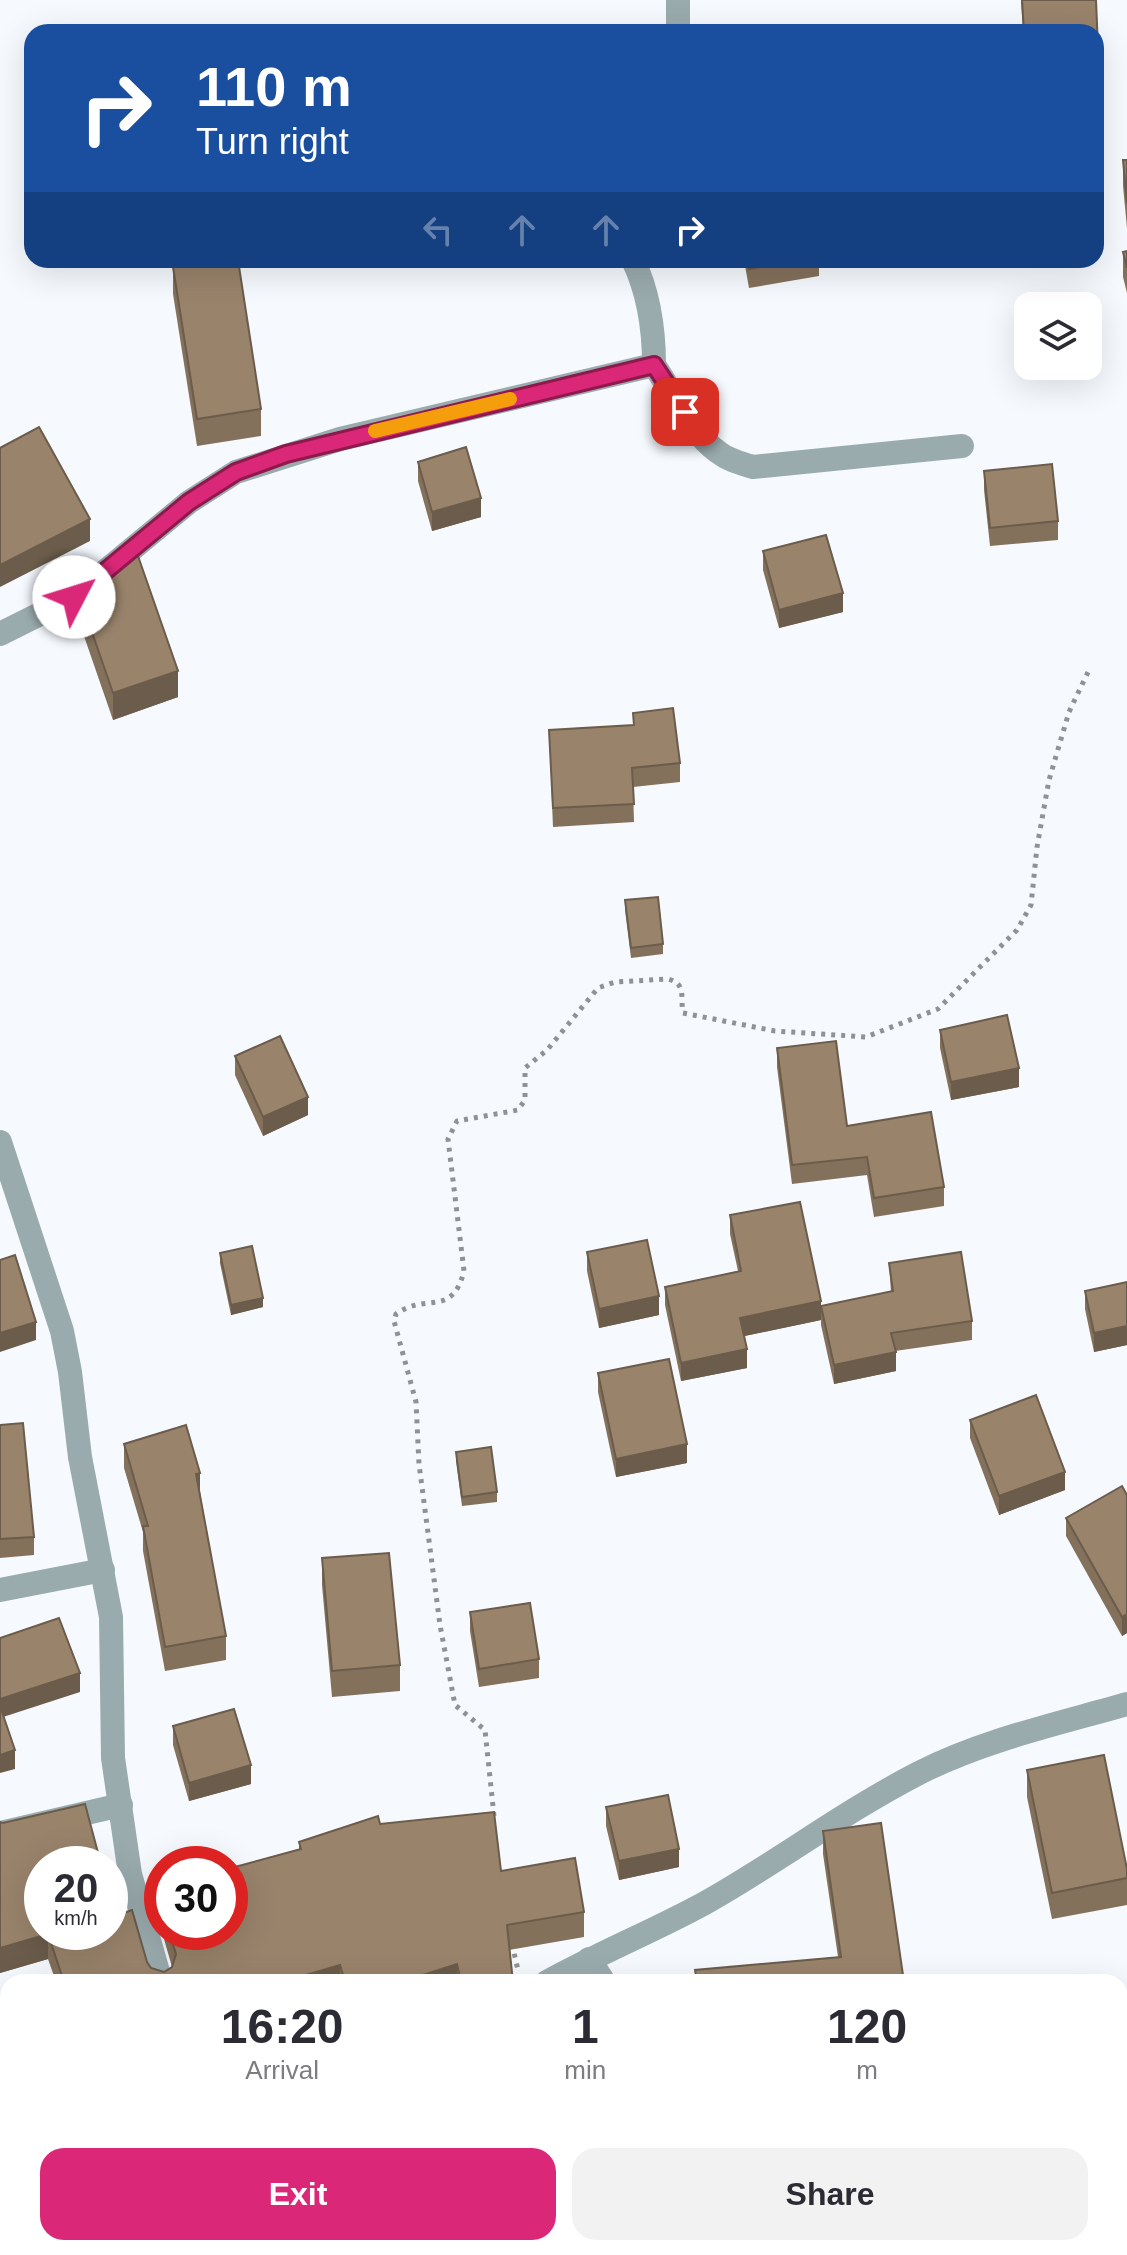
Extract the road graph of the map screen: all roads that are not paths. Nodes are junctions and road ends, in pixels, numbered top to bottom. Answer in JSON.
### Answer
{"nodes":[{"id":1,"x":678,"y":0,"type":"edge"},
{"id":2,"x":678,"y":24,"type":"edge"},
{"id":3,"x":636,"y":268,"type":"edge"},
{"id":4,"x":654,"y":365,"type":"junction"},
{"id":5,"x":962,"y":446,"type":"dead end"},
{"id":6,"x":0,"y":634,"type":"edge"},
{"id":7,"x":0,"y":1142,"type":"edge"},
{"id":8,"x":103,"y":1570,"type":"junction"},
{"id":9,"x":0,"y":1590,"type":"edge"},
{"id":10,"x":1127,"y":1704,"type":"edge"},
{"id":11,"x":121,"y":1805,"type":"junction"},
{"id":12,"x":0,"y":1833,"type":"edge"},
{"id":13,"x":589,"y":1959,"type":"junction"},
{"id":14,"x":159,"y":1974,"type":"edge"},
{"id":15,"x":562,"y":1974,"type":"edge"},
{"id":16,"x":599,"y":1974,"type":"edge"}],
"edges":[{"from":1,"to":2,"type":"street"},
{"from":3,"to":4,"type":"street"},
{"from":4,"to":5,"type":"street"},
{"from":4,"to":6,"type":"street"},
{"from":7,"to":8,"type":"street"},
{"from":8,"to":9,"type":"street"},
{"from":8,"to":11,"type":"street"},
{"from":10,"to":13,"type":"street"},
{"from":11,"to":12,"type":"street"},
{"from":11,"to":14,"type":"street"},
{"from":13,"to":15,"type":"street"},
{"from":13,"to":16,"type":"street"}]}
